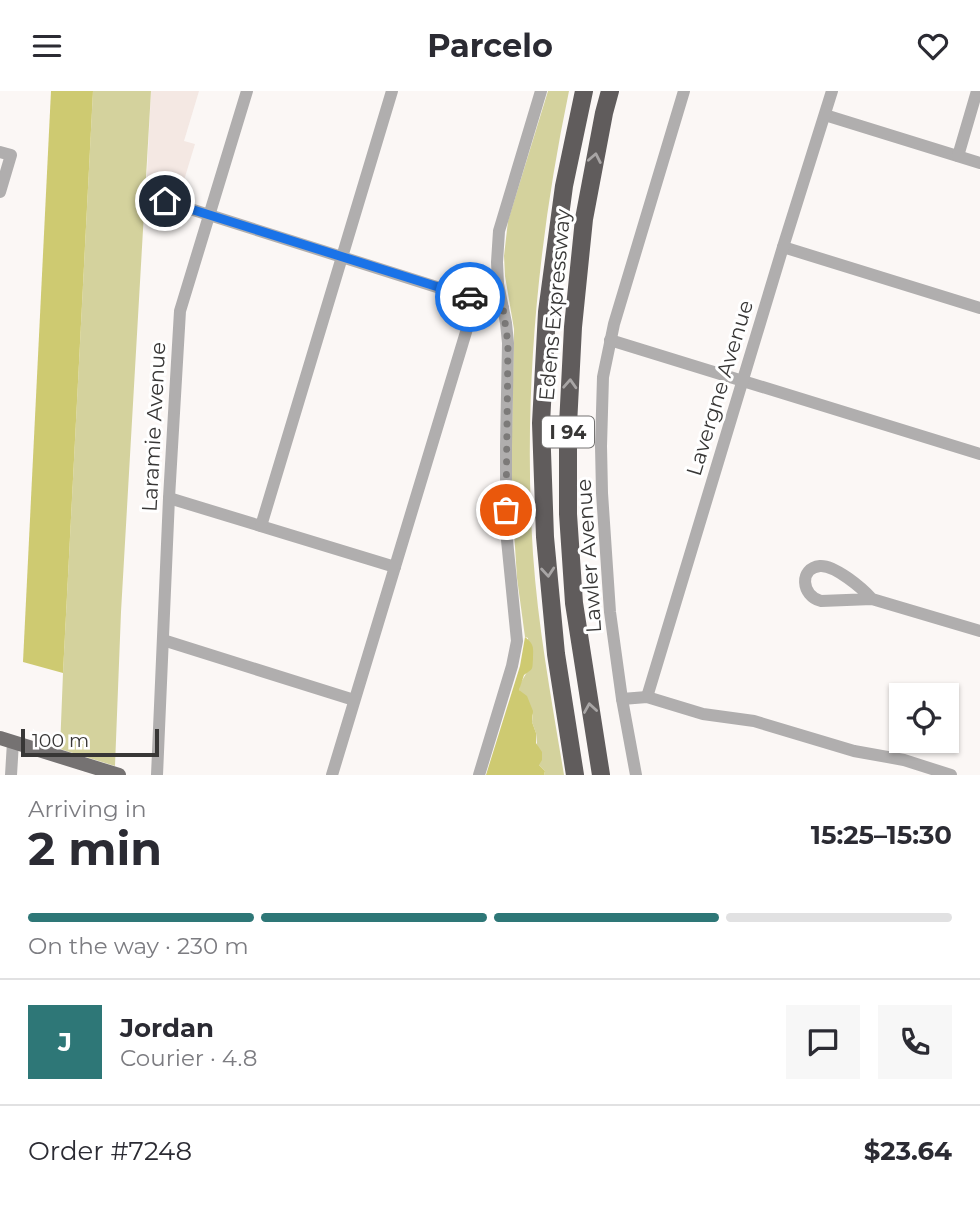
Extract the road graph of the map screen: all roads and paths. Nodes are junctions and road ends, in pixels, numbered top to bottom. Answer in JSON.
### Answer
{"nodes":[{"id":1,"x":247,"y":91,"type":"edge"},
{"id":2,"x":392,"y":91,"type":"edge"},
{"id":3,"x":541,"y":91,"type":"edge"},
{"id":4,"x":584,"y":91,"type":"edge"},
{"id":5,"x":610,"y":91,"type":"edge"},
{"id":6,"x":684,"y":91,"type":"edge"},
{"id":7,"x":832,"y":91,"type":"edge"},
{"id":8,"x":978,"y":91,"type":"edge"},
{"id":9,"x":825,"y":115,"type":"junction"},
{"id":10,"x":6,"y":154,"type":"edge"},
{"id":11,"x":958,"y":156,"type":"junction"},
{"id":12,"x":980,"y":163,"type":"edge"},
{"id":13,"x":0,"y":192,"type":"edge"},
{"id":14,"x":165,"y":201,"type":"dead end"},
{"id":15,"x":210,"y":215,"type":"junction"},
{"id":16,"x":783,"y":247,"type":"junction"},
{"id":17,"x":342,"y":257,"type":"junction"},
{"id":18,"x":477,"y":299,"type":"junction"},
{"id":19,"x":503,"y":308,"type":"junction"},
{"id":20,"x":980,"y":308,"type":"edge"},
{"id":21,"x":610,"y":340,"type":"junction"},
{"id":22,"x":742,"y":380,"type":"junction"},
{"id":23,"x":980,"y":454,"type":"edge"},
{"id":24,"x":169,"y":498,"type":"junction"},
{"id":25,"x":261,"y":526,"type":"junction"},
{"id":26,"x":395,"y":567,"type":"junction"},
{"id":27,"x":872,"y":599,"type":"junction"},
{"id":28,"x":980,"y":631,"type":"edge"},
{"id":29,"x":163,"y":641,"type":"junction"},
{"id":30,"x":648,"y":697,"type":"junction"},
{"id":31,"x":622,"y":699,"type":"junction"},
{"id":32,"x":354,"y":701,"type":"junction"},
{"id":33,"x":7,"y":740,"type":"edge"},
{"id":34,"x":11,"y":775,"type":"edge"},
{"id":35,"x":119,"y":775,"type":"edge"},
{"id":36,"x":157,"y":775,"type":"edge"},
{"id":37,"x":333,"y":775,"type":"edge"},
{"id":38,"x":479,"y":775,"type":"edge"},
{"id":39,"x":575,"y":775,"type":"edge"},
{"id":40,"x":601,"y":775,"type":"edge"},
{"id":41,"x":636,"y":775,"type":"edge"},
{"id":42,"x":951,"y":775,"type":"edge"}],
"edges":[{"from":1,"to":15,"type":"street","name":"Laramie Avenue"},
{"from":2,"to":17,"type":"street"},
{"from":3,"to":19,"type":"street"},
{"from":4,"to":39,"type":"highway","name":"Edens Expressway","number":"I 94","one_way":true},
{"from":40,"to":5,"type":"highway","name":"Edens Expressway","number":"I 94","one_way":true},
{"from":6,"to":21,"type":"street","name":"Lawler Avenue"},
{"from":7,"to":9,"type":"street","name":"Lavergne Avenue"},
{"from":8,"to":11,"type":"street"},
{"from":9,"to":11,"type":"street"},
{"from":9,"to":16,"type":"street","name":"Lavergne Avenue"},
{"from":10,"to":13,"type":"street"},
{"from":11,"to":12,"type":"street"},
{"from":14,"to":15,"type":"street"},
{"from":15,"to":17,"type":"street"},
{"from":15,"to":24,"type":"street","name":"Laramie Avenue"},
{"from":16,"to":20,"type":"street"},
{"from":16,"to":22,"type":"street","name":"Lavergne Avenue"},
{"from":17,"to":18,"type":"street"},
{"from":17,"to":25,"type":"street"},
{"from":18,"to":19,"type":"street"},
{"from":18,"to":26,"type":"street"},
{"from":19,"to":38,"type":"street"},
{"from":21,"to":22,"type":"street"},
{"from":21,"to":31,"type":"street","name":"Lawler Avenue"},
{"from":22,"to":23,"type":"street"},
{"from":22,"to":30,"type":"street","name":"Lavergne Avenue"},
{"from":24,"to":25,"type":"street"},
{"from":24,"to":29,"type":"street","name":"Laramie Avenue"},
{"from":25,"to":26,"type":"street"},
{"from":26,"to":32,"type":"street"},
{"from":27,"to":27,"type":"street"},
{"from":27,"to":28,"type":"street"},
{"from":29,"to":32,"type":"street"},
{"from":29,"to":36,"type":"street","name":"Laramie Avenue"},
{"from":30,"to":31,"type":"street"},
{"from":30,"to":42,"type":"street"},
{"from":31,"to":41,"type":"street","name":"Lawler Avenue"},
{"from":32,"to":37,"type":"street"},
{"from":33,"to":34,"type":"street"},
{"from":33,"to":35,"type":"main road"}]}
